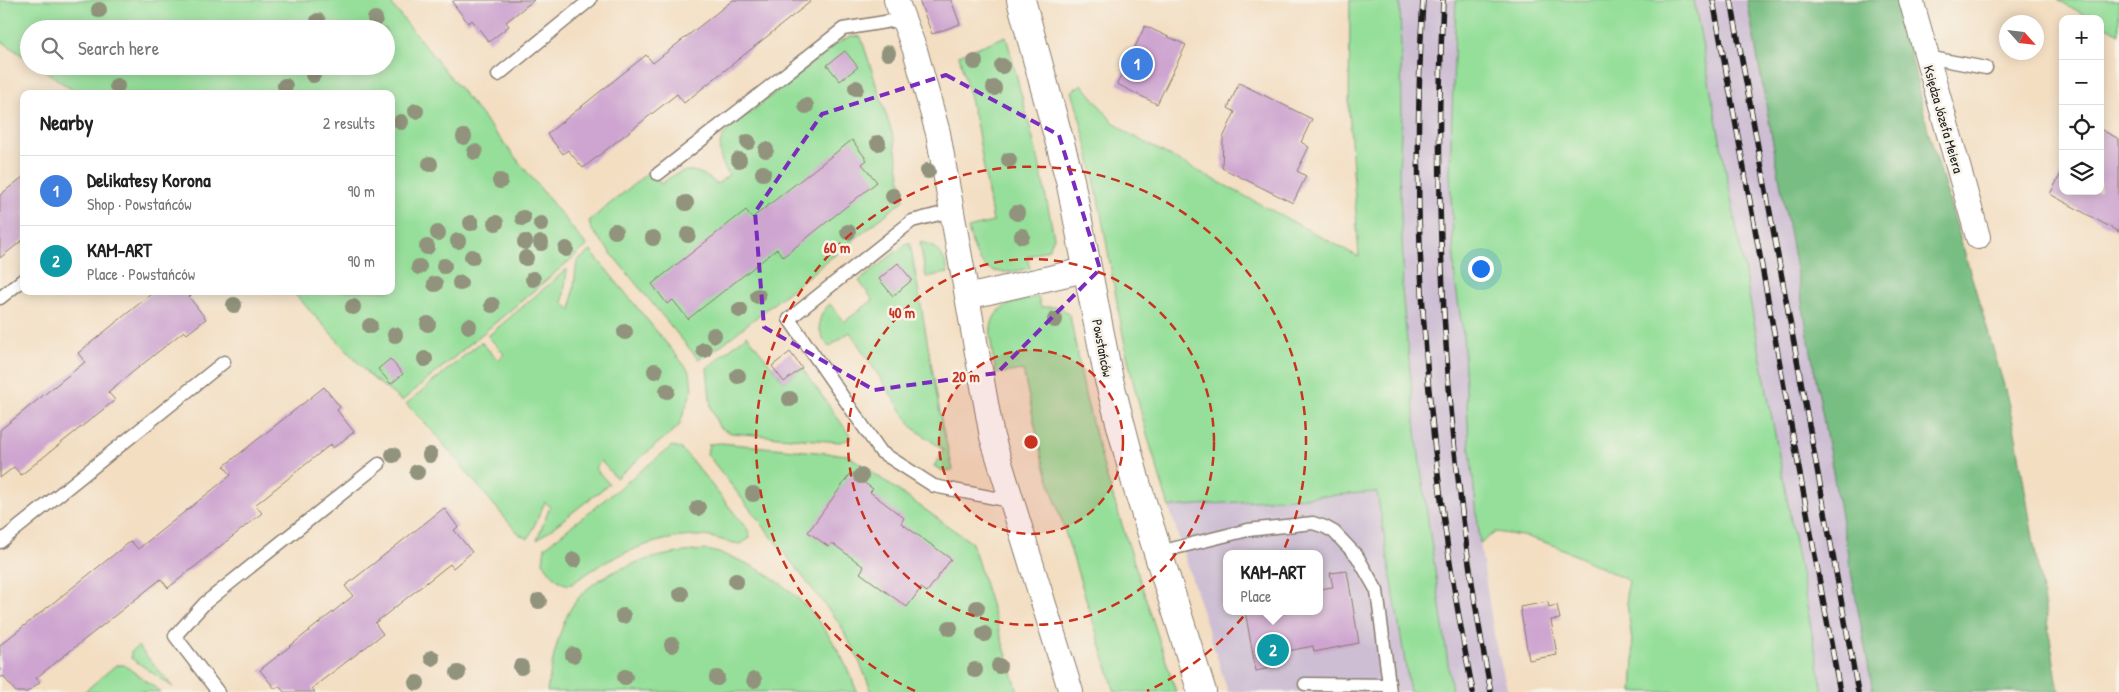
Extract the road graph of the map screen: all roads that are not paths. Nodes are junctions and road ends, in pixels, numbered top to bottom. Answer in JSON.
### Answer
{"nodes":[{"id":1,"x":590,"y":0,"type":"edge"},
{"id":2,"x":1021,"y":0,"type":"edge"},
{"id":3,"x":1911,"y":0,"type":"edge"},
{"id":4,"x":900,"y":9,"type":"edge"},
{"id":5,"x":1927,"y":57,"type":"junction"},
{"id":6,"x":1986,"y":68,"type":"dead end"},
{"id":7,"x":498,"y":75,"type":"dead end"},
{"id":8,"x":658,"y":174,"type":"dead end"},
{"id":9,"x":951,"y":211,"type":"junction"},
{"id":10,"x":1978,"y":237,"type":"dead end"},
{"id":11,"x":1089,"y":269,"type":"junction"},
{"id":12,"x":20,"y":282,"type":"edge"},
{"id":13,"x":967,"y":297,"type":"junction"},
{"id":14,"x":0,"y":298,"type":"edge"},
{"id":15,"x":224,"y":362,"type":"dead end"},
{"id":16,"x":379,"y":464,"type":"dead end"},
{"id":17,"x":1010,"y":501,"type":"junction"},
{"id":18,"x":0,"y":542,"type":"edge"},
{"id":19,"x":1159,"y":552,"type":"junction"},
{"id":20,"x":1305,"y":684,"type":"dead end"},
{"id":21,"x":1390,"y":689,"type":"edge"},
{"id":22,"x":218,"y":692,"type":"edge"},
{"id":23,"x":1071,"y":692,"type":"edge"},
{"id":24,"x":1202,"y":692,"type":"edge"}],
"edges":[{"from":1,"to":7,"type":"lane"},
{"from":2,"to":11,"type":"street","name":"Powstańców"},
{"from":3,"to":5,"type":"street","name":"Księdza Józefa Meiera"},
{"from":4,"to":8,"type":"lane"},
{"from":4,"to":9,"type":"street"},
{"from":5,"to":6,"type":"lane"},
{"from":5,"to":10,"type":"street","name":"Księdza Józefa Meiera"},
{"from":9,"to":13,"type":"street"},
{"from":9,"to":17,"type":"lane"},
{"from":11,"to":13,"type":"street"},
{"from":11,"to":19,"type":"street","name":"Powstańców"},
{"from":12,"to":14,"type":"lane"},
{"from":13,"to":17,"type":"street"},
{"from":15,"to":18,"type":"lane"},
{"from":16,"to":22,"type":"lane"},
{"from":17,"to":23,"type":"street"},
{"from":19,"to":21,"type":"lane"},
{"from":19,"to":24,"type":"street","name":"Powstańców"},
{"from":20,"to":21,"type":"lane"}]}
